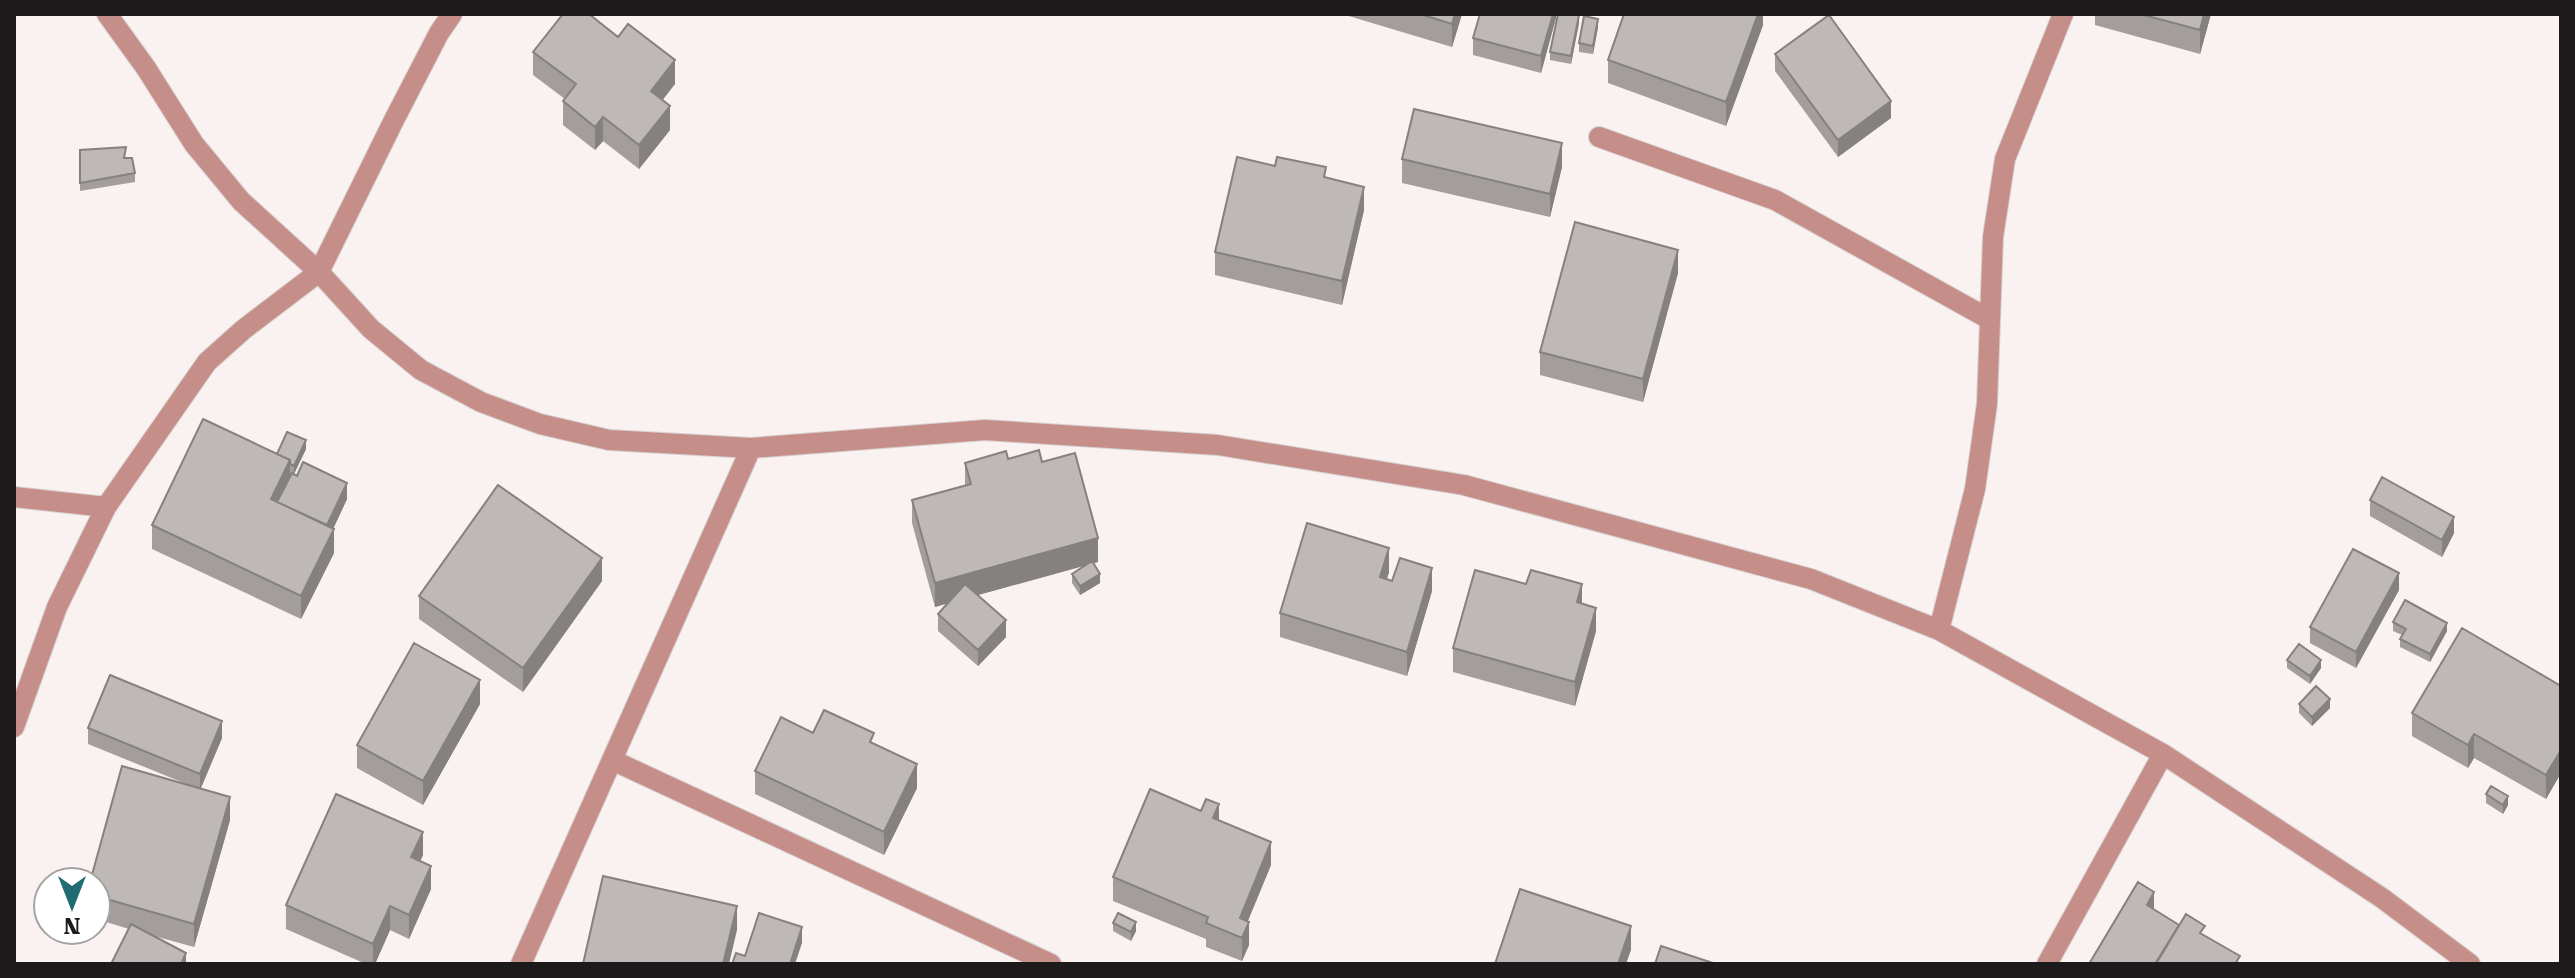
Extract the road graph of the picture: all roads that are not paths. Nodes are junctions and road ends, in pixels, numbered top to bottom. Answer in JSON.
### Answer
{"nodes":[{"id":1,"x":107,"y":14,"type":"edge"},
{"id":2,"x":452,"y":14,"type":"edge"},
{"id":3,"x":2063,"y":14,"type":"edge"},
{"id":4,"x":1599,"y":137,"type":"dead end"},
{"id":5,"x":319,"y":272,"type":"junction"},
{"id":6,"x":1989,"y":319,"type":"junction"},
{"id":7,"x":751,"y":448,"type":"junction"},
{"id":8,"x":14,"y":497,"type":"edge"},
{"id":9,"x":106,"y":507,"type":"junction"},
{"id":10,"x":1939,"y":630,"type":"junction"},
{"id":11,"x":14,"y":727,"type":"edge"},
{"id":12,"x":2163,"y":754,"type":"junction"},
{"id":13,"x":612,"y":760,"type":"junction"},
{"id":14,"x":521,"y":964,"type":"edge"},
{"id":15,"x":1051,"y":964,"type":"edge"},
{"id":16,"x":2047,"y":964,"type":"edge"},
{"id":17,"x":2470,"y":964,"type":"edge"}],
"edges":[{"from":1,"to":5,"type":"street"},
{"from":2,"to":5,"type":"street"},
{"from":3,"to":6,"type":"street"},
{"from":4,"to":6,"type":"street"},
{"from":5,"to":7,"type":"street"},
{"from":5,"to":9,"type":"street"},
{"from":6,"to":10,"type":"street"},
{"from":7,"to":10,"type":"street"},
{"from":7,"to":13,"type":"street"},
{"from":8,"to":9,"type":"street"},
{"from":9,"to":11,"type":"street"},
{"from":10,"to":12,"type":"street"},
{"from":12,"to":16,"type":"street"},
{"from":12,"to":17,"type":"street"},
{"from":13,"to":14,"type":"street"},
{"from":13,"to":15,"type":"street"}]}
